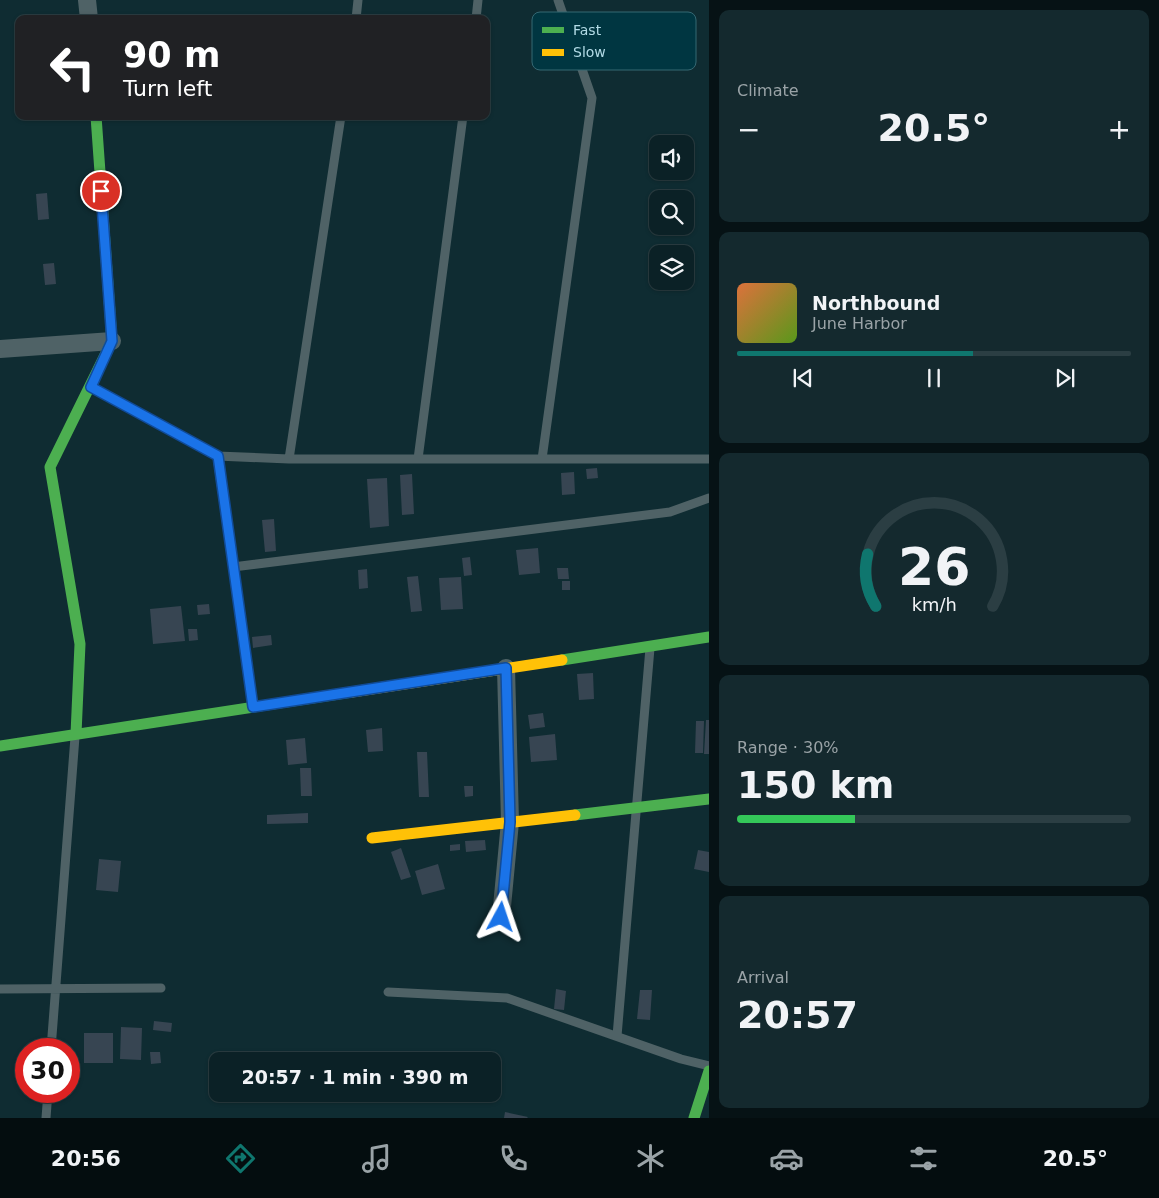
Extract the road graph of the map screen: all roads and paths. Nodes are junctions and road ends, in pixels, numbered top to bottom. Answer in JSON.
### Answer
{"nodes":[{"id":1,"x":87,"y":0,"type":"edge"},
{"id":2,"x":358,"y":0,"type":"edge"},
{"id":3,"x":478,"y":0,"type":"edge"},
{"id":4,"x":558,"y":0,"type":"edge"},
{"id":5,"x":562,"y":12,"type":"edge"},
{"id":6,"x":89,"y":15,"type":"edge"},
{"id":7,"x":356,"y":15,"type":"edge"},
{"id":8,"x":476,"y":15,"type":"edge"},
{"id":9,"x":582,"y":70,"type":"edge"},
{"id":10,"x":96,"y":120,"type":"edge"},
{"id":11,"x":340,"y":120,"type":"edge"},
{"id":12,"x":462,"y":120,"type":"edge"},
{"id":13,"x":112,"y":341,"type":"junction"},
{"id":14,"x":0,"y":349,"type":"edge"},
{"id":15,"x":91,"y":387,"type":"junction"},
{"id":16,"x":218,"y":456,"type":"junction"},
{"id":17,"x":289,"y":459,"type":"junction"},
{"id":18,"x":418,"y":459,"type":"junction"},
{"id":19,"x":542,"y":459,"type":"junction"},
{"id":20,"x":709,"y":459,"type":"edge"},
{"id":21,"x":709,"y":498,"type":"edge"},
{"id":22,"x":233,"y":567,"type":"junction"},
{"id":23,"x":709,"y":637,"type":"edge"},
{"id":24,"x":650,"y":646,"type":"junction"},
{"id":25,"x":506,"y":668,"type":"junction"},
{"id":26,"x":253,"y":707,"type":"junction"},
{"id":27,"x":76,"y":734,"type":"junction"},
{"id":28,"x":0,"y":746,"type":"edge"},
{"id":29,"x":709,"y":799,"type":"edge"},
{"id":30,"x":636,"y":807,"type":"junction"},
{"id":31,"x":510,"y":822,"type":"junction"},
{"id":32,"x":372,"y":838,"type":"dead end"},
{"id":33,"x":501,"y":917,"type":"dead end"},
{"id":34,"x":55,"y":988,"type":"junction"},
{"id":35,"x":161,"y":988,"type":"dead end"},
{"id":36,"x":0,"y":989,"type":"edge"},
{"id":37,"x":388,"y":992,"type":"dead end"},
{"id":38,"x":617,"y":1036,"type":"junction"},
{"id":39,"x":52,"y":1038,"type":"edge"},
{"id":40,"x":709,"y":1066,"type":"edge"},
{"id":41,"x":709,"y":1072,"type":"edge"},
{"id":42,"x":47,"y":1103,"type":"edge"},
{"id":43,"x":46,"y":1118,"type":"edge"},
{"id":44,"x":694,"y":1118,"type":"edge"}],
"edges":[{"from":1,"to":6,"type":"street"},
{"from":2,"to":7,"type":"lane"},
{"from":3,"to":8,"type":"lane"},
{"from":4,"to":5,"type":"lane"},
{"from":9,"to":19,"type":"lane"},
{"from":10,"to":13,"type":"street"},
{"from":11,"to":17,"type":"lane"},
{"from":12,"to":18,"type":"lane"},
{"from":13,"to":14,"type":"street"},
{"from":13,"to":15,"type":"street"},
{"from":15,"to":16,"type":"lane"},
{"from":15,"to":27,"type":"street"},
{"from":16,"to":17,"type":"lane"},
{"from":16,"to":22,"type":"lane"},
{"from":17,"to":18,"type":"lane"},
{"from":18,"to":19,"type":"lane"},
{"from":19,"to":20,"type":"lane"},
{"from":21,"to":22,"type":"lane"},
{"from":22,"to":26,"type":"lane"},
{"from":23,"to":24,"type":"street"},
{"from":24,"to":25,"type":"street"},
{"from":24,"to":30,"type":"lane"},
{"from":25,"to":26,"type":"street"},
{"from":25,"to":31,"type":"street"},
{"from":26,"to":27,"type":"street"},
{"from":27,"to":28,"type":"street"},
{"from":27,"to":34,"type":"lane"},
{"from":29,"to":30,"type":"street"},
{"from":30,"to":31,"type":"street"},
{"from":30,"to":38,"type":"lane"},
{"from":31,"to":32,"type":"street"},
{"from":31,"to":33,"type":"street"},
{"from":34,"to":35,"type":"lane"},
{"from":34,"to":36,"type":"lane"},
{"from":34,"to":39,"type":"lane"},
{"from":37,"to":38,"type":"lane"},
{"from":38,"to":40,"type":"lane"},
{"from":41,"to":44,"type":"street"},
{"from":42,"to":43,"type":"lane"}]}
